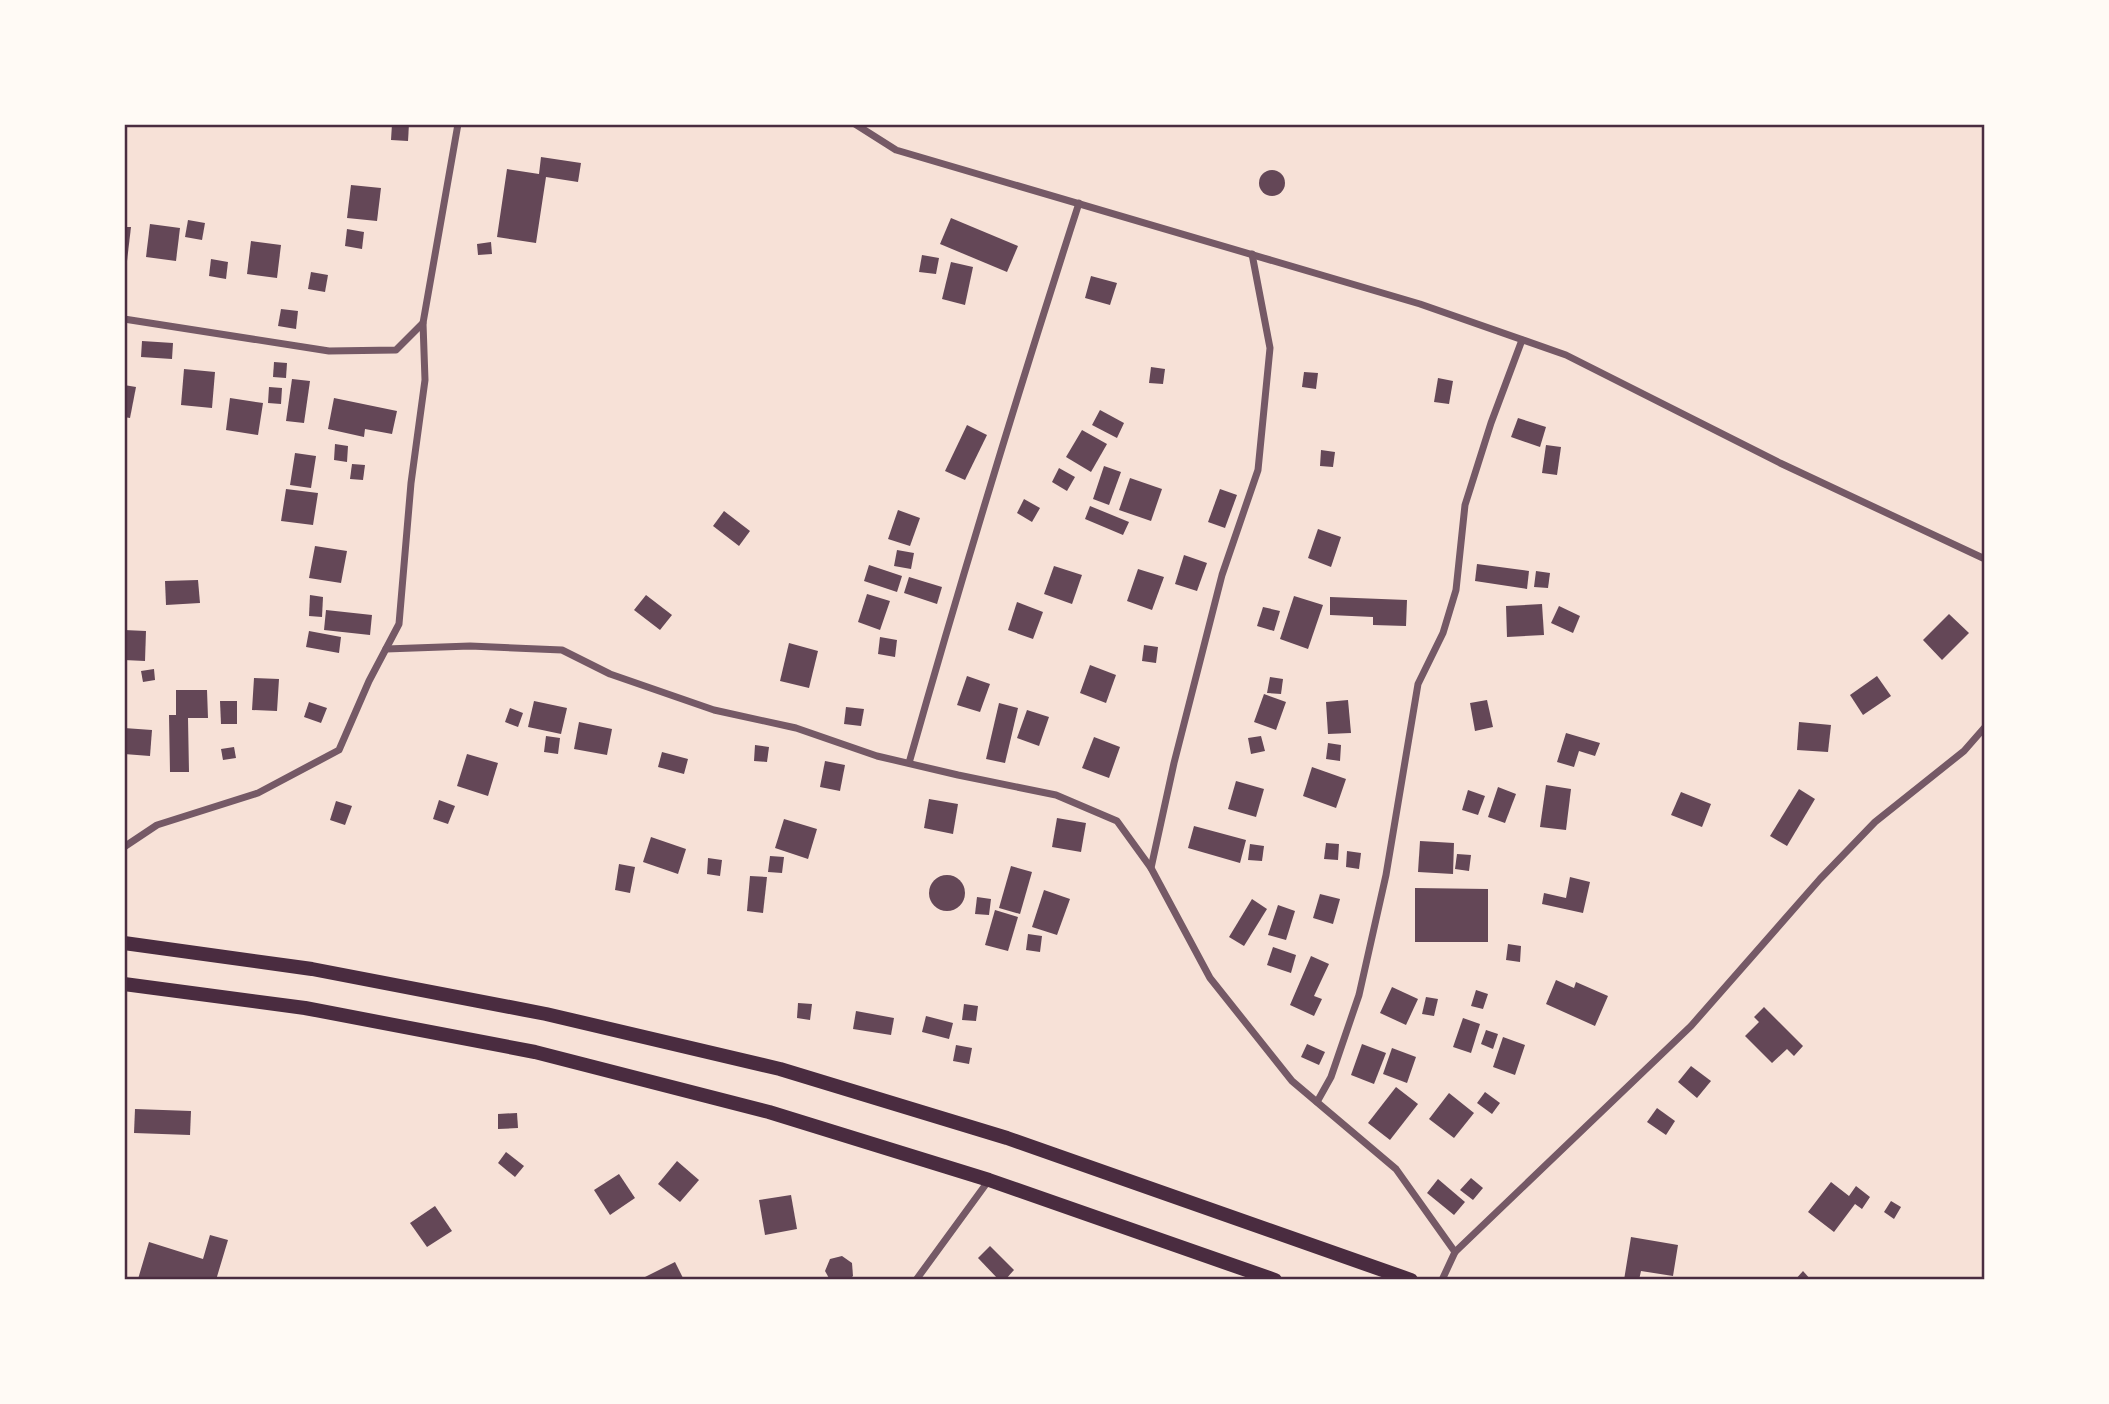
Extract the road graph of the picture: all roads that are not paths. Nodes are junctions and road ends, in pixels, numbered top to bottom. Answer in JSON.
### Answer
{"nodes":[{"id":1,"x":458,"y":124,"type":"edge"},
{"id":2,"x":855,"y":124,"type":"edge"},
{"id":3,"x":1079,"y":204,"type":"junction"},
{"id":4,"x":1252,"y":254,"type":"junction"},
{"id":5,"x":124,"y":319,"type":"edge"},
{"id":6,"x":423,"y":323,"type":"junction"},
{"id":7,"x":1522,"y":340,"type":"junction"},
{"id":8,"x":1985,"y":559,"type":"edge"},
{"id":9,"x":386,"y":649,"type":"junction"},
{"id":10,"x":1985,"y":727,"type":"edge"},
{"id":11,"x":909,"y":763,"type":"junction"},
{"id":12,"x":124,"y":847,"type":"edge"},
{"id":13,"x":1151,"y":868,"type":"junction"},
{"id":14,"x":124,"y":943,"type":"edge"},
{"id":15,"x":124,"y":984,"type":"edge"},
{"id":16,"x":1317,"y":1102,"type":"junction"},
{"id":17,"x":989,"y":1180,"type":"junction"},
{"id":18,"x":1455,"y":1252,"type":"junction"},
{"id":19,"x":916,"y":1280,"type":"edge"},
{"id":20,"x":1275,"y":1280,"type":"edge"},
{"id":21,"x":1411,"y":1280,"type":"edge"},
{"id":22,"x":1442,"y":1280,"type":"edge"}],
"edges":[{"from":1,"to":6,"type":"street"},
{"from":2,"to":3,"type":"street"},
{"from":3,"to":4,"type":"street"},
{"from":3,"to":11,"type":"street"},
{"from":4,"to":7,"type":"street"},
{"from":4,"to":13,"type":"street"},
{"from":5,"to":6,"type":"street"},
{"from":6,"to":9,"type":"street"},
{"from":7,"to":8,"type":"street"},
{"from":7,"to":16,"type":"street"},
{"from":9,"to":11,"type":"street"},
{"from":9,"to":12,"type":"street"},
{"from":10,"to":18,"type":"street"},
{"from":11,"to":13,"type":"street"},
{"from":13,"to":16,"type":"street"},
{"from":14,"to":21,"type":"main road"},
{"from":15,"to":17,"type":"main road"},
{"from":16,"to":18,"type":"street"},
{"from":17,"to":19,"type":"street"},
{"from":17,"to":20,"type":"main road"},
{"from":18,"to":22,"type":"street"}]}
